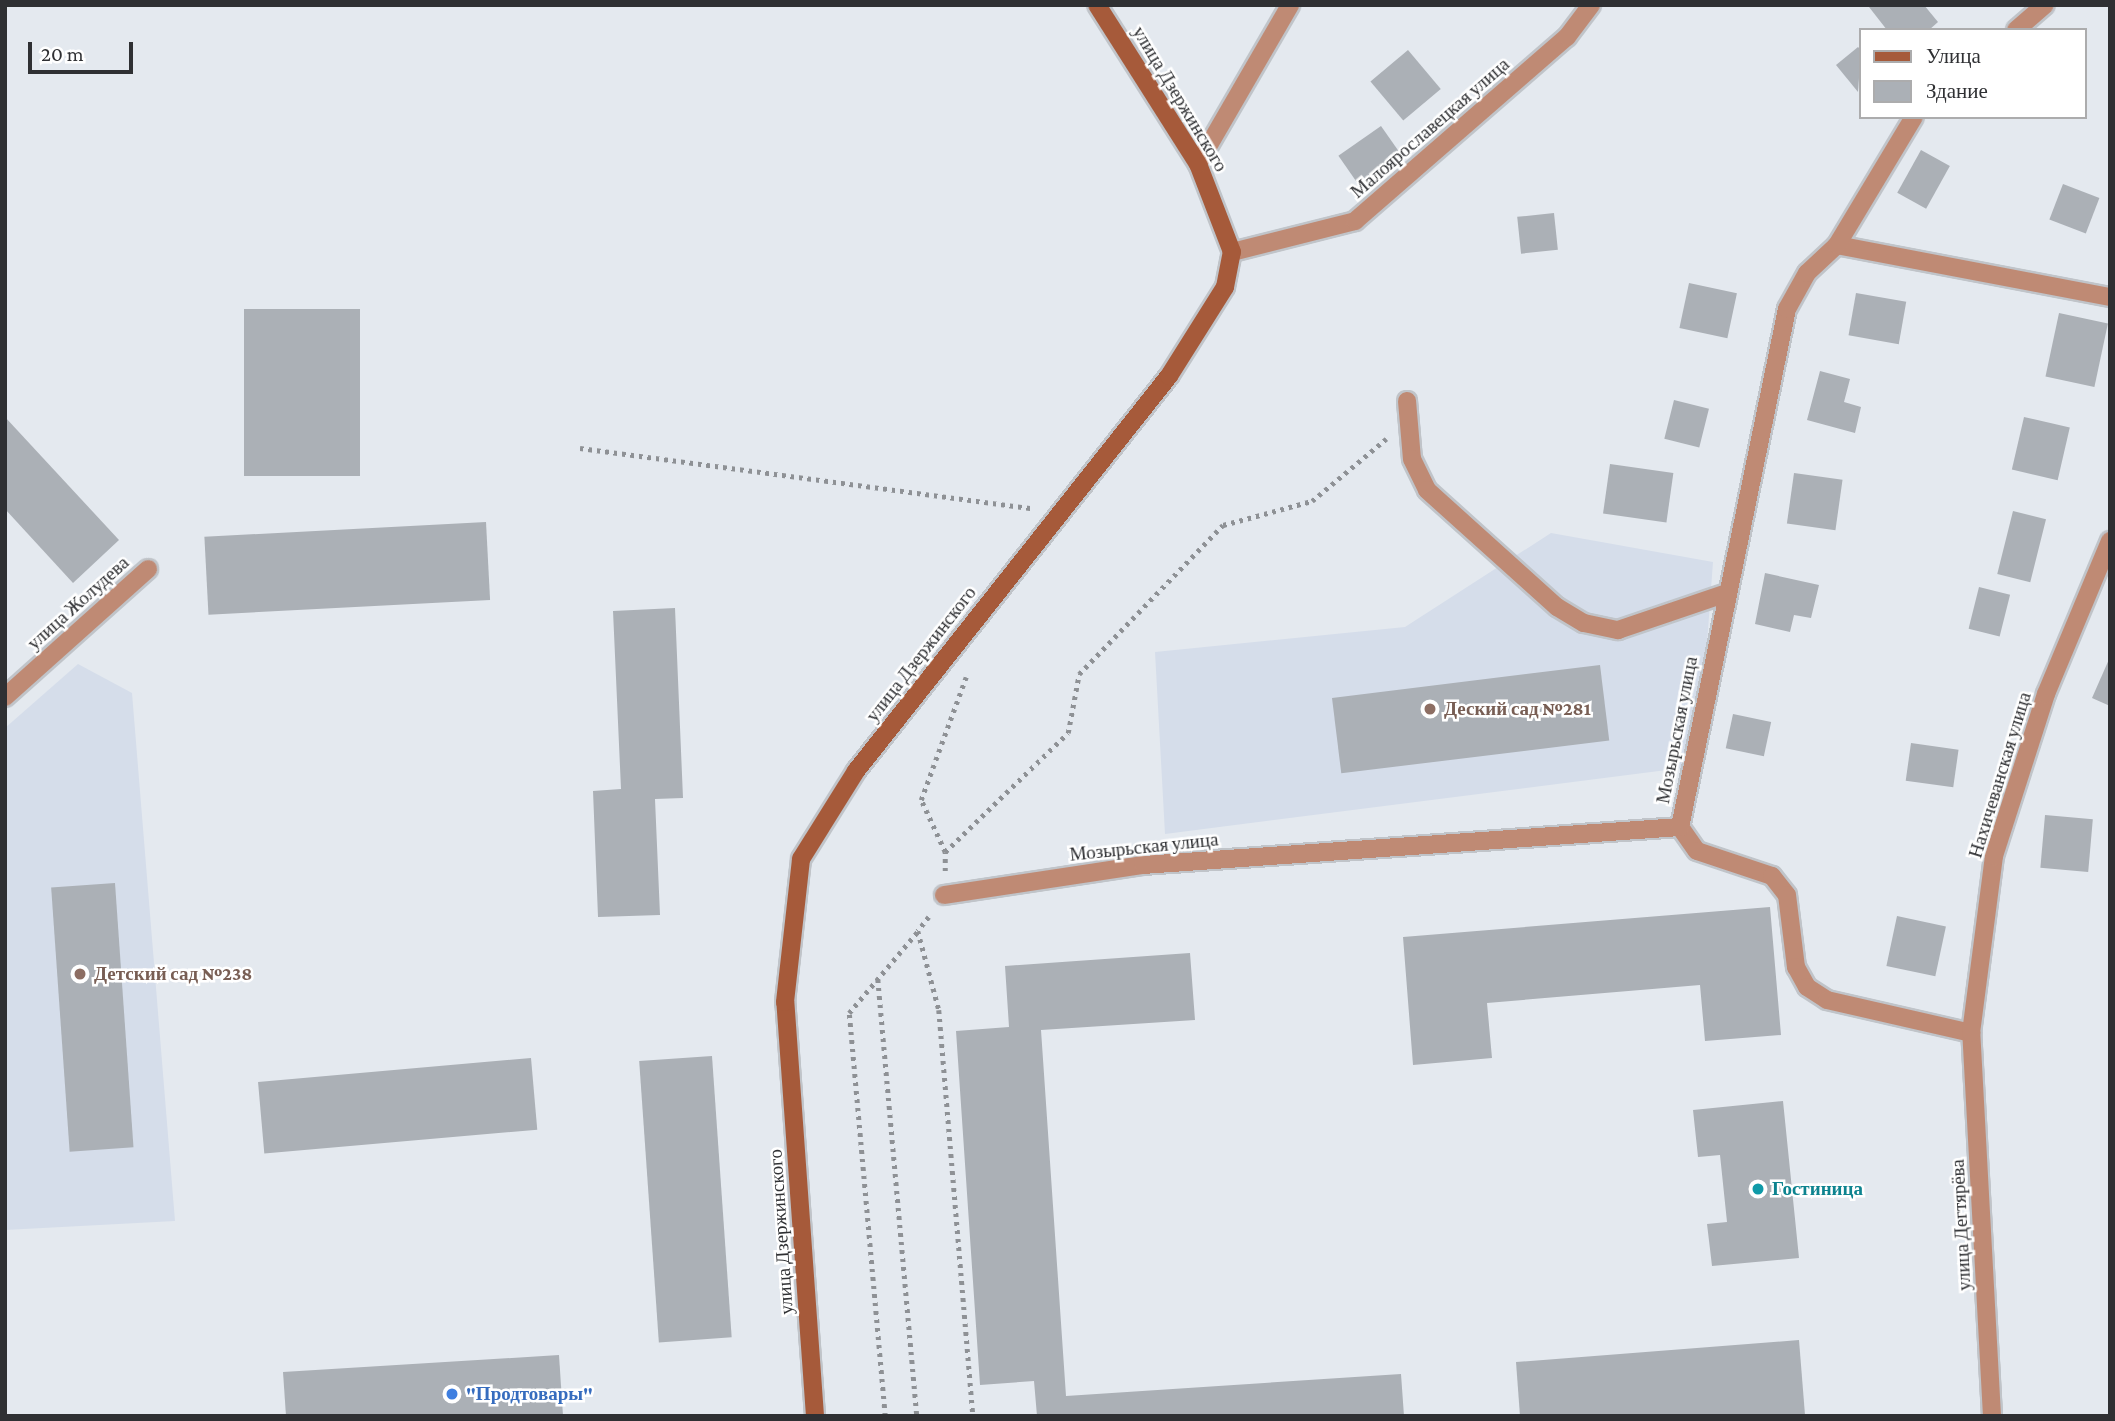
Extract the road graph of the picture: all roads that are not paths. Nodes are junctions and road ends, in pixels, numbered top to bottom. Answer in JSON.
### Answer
{"nodes":[{"id":1,"x":1097,"y":5,"type":"edge"},
{"id":2,"x":1290,"y":5,"type":"edge"},
{"id":3,"x":1591,"y":5,"type":"edge"},
{"id":4,"x":2045,"y":5,"type":"edge"},
{"id":5,"x":2018,"y":28,"type":"edge"},
{"id":6,"x":1913,"y":119,"type":"edge"},
{"id":7,"x":1198,"y":164,"type":"junction"},
{"id":8,"x":1837,"y":245,"type":"junction"},
{"id":9,"x":1232,"y":252,"type":"junction"},
{"id":10,"x":2110,"y":297,"type":"edge"},
{"id":11,"x":1407,"y":401,"type":"dead end"},
{"id":12,"x":2110,"y":541,"type":"edge"},
{"id":13,"x":148,"y":569,"type":"dead end"},
{"id":14,"x":1724,"y":594,"type":"junction"},
{"id":15,"x":5,"y":697,"type":"edge"},
{"id":16,"x":1680,"y":827,"type":"junction"},
{"id":17,"x":944,"y":895,"type":"road end"},
{"id":18,"x":1971,"y":1033,"type":"junction"},
{"id":19,"x":816,"y":1416,"type":"edge"},
{"id":20,"x":1993,"y":1416,"type":"edge"}],
"edges":[{"from":1,"to":7,"type":"street","name":"улица Дзержинского"},
{"from":2,"to":7,"type":"street"},
{"from":3,"to":9,"type":"street","name":"Малоярославецкая улица"},
{"from":4,"to":5,"type":"street"},
{"from":6,"to":8,"type":"street","name":"Мозырьская улица"},
{"from":7,"to":9,"type":"street","name":"улица Дзержинского"},
{"from":8,"to":10,"type":"street"},
{"from":8,"to":14,"type":"street","name":"Мозырьская улица"},
{"from":9,"to":19,"type":"street","name":"улица Дзержинского"},
{"from":11,"to":14,"type":"street"},
{"from":12,"to":18,"type":"street","name":"Нахичеванская улица"},
{"from":13,"to":15,"type":"street","name":"улица Жолудева"},
{"from":14,"to":16,"type":"street","name":"Мозырьская улица"},
{"from":16,"to":17,"type":"street","name":"Мозырьская улица"},
{"from":16,"to":18,"type":"street"},
{"from":18,"to":20,"type":"street","name":"улица Дегтярёва"}]}
